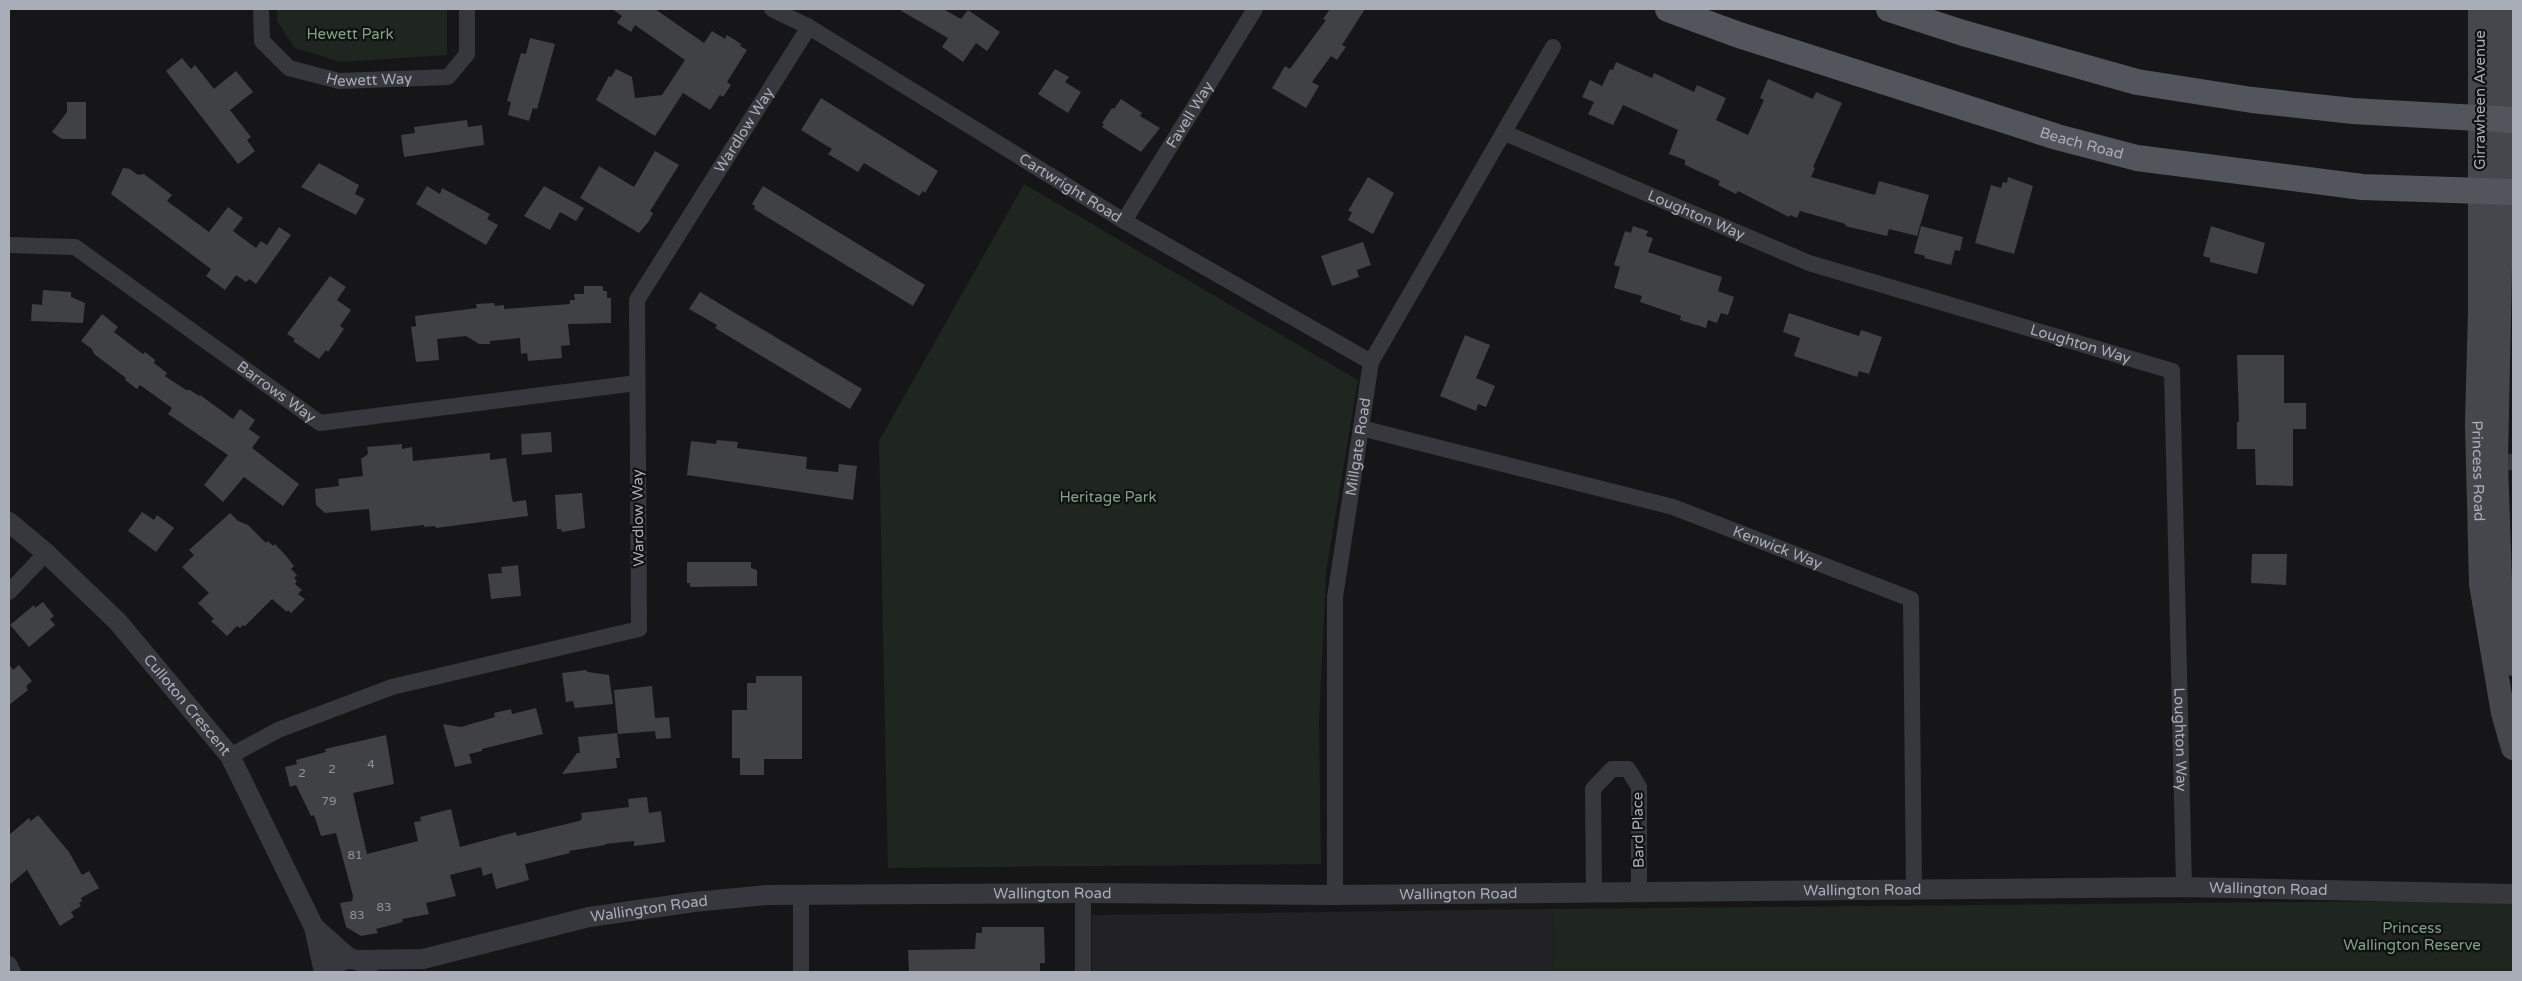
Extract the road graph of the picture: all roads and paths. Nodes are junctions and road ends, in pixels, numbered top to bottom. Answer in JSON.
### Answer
{"nodes":[{"id":1,"x":260,"y":9,"type":"edge"},
{"id":2,"x":467,"y":9,"type":"edge"},
{"id":3,"x":772,"y":9,"type":"edge"},
{"id":4,"x":1255,"y":9,"type":"edge"},
{"id":5,"x":1668,"y":9,"type":"edge"},
{"id":6,"x":1890,"y":9,"type":"edge"},
{"id":7,"x":2480,"y":9,"type":"edge"},
{"id":8,"x":2503,"y":9,"type":"edge"},
{"id":9,"x":809,"y":26,"type":"junction"},
{"id":10,"x":1553,"y":47,"type":"dead end"},
{"id":11,"x":2499,"y":119,"type":"edge"},
{"id":12,"x":1505,"y":133,"type":"junction"},
{"id":13,"x":2499,"y":192,"type":"edge"},
{"id":14,"x":1124,"y":221,"type":"junction"},
{"id":15,"x":9,"y":245,"type":"edge"},
{"id":16,"x":1371,"y":362,"type":"junction"},
{"id":17,"x":637,"y":382,"type":"junction"},
{"id":18,"x":1361,"y":428,"type":"junction"},
{"id":19,"x":2496,"y":462,"type":"edge"},
{"id":20,"x":9,"y":522,"type":"edge"},
{"id":21,"x":46,"y":553,"type":"junction"},
{"id":22,"x":9,"y":592,"type":"edge"},
{"id":23,"x":2513,"y":664,"type":"edge"},
{"id":24,"x":2513,"y":748,"type":"edge"},
{"id":25,"x":230,"y":756,"type":"junction"},
{"id":26,"x":2184,"y":887,"type":"junction"},
{"id":27,"x":1914,"y":890,"type":"junction"},
{"id":28,"x":2509,"y":890,"type":"edge"},
{"id":29,"x":1083,"y":892,"type":"junction"},
{"id":30,"x":1639,"y":892,"type":"junction"},
{"id":31,"x":1594,"y":893,"type":"junction"},
{"id":32,"x":1335,"y":895,"type":"junction"},
{"id":33,"x":801,"y":896,"type":"junction"},
{"id":34,"x":314,"y":927,"type":"junction"},
{"id":35,"x":423,"y":959,"type":"junction"},
{"id":36,"x":359,"y":963,"type":"edge"},
{"id":37,"x":9,"y":964,"type":"edge"},
{"id":38,"x":13,"y":972,"type":"edge"},
{"id":39,"x":324,"y":972,"type":"edge"},
{"id":40,"x":328,"y":972,"type":"edge"},
{"id":41,"x":402,"y":972,"type":"edge"},
{"id":42,"x":801,"y":972,"type":"edge"},
{"id":43,"x":1083,"y":972,"type":"edge"}],
"edges":[{"from":1,"to":2,"type":"street","name":"Hewett Way"},
{"from":3,"to":9,"type":"street","name":"Cartwright Road"},
{"from":4,"to":14,"type":"street","name":"Favell Way"},
{"from":5,"to":13,"type":"main road","name":"Beach Road"},
{"from":6,"to":11,"type":"main road"},
{"from":7,"to":11,"type":"main road","name":"Girrawheen Avenue"},
{"from":8,"to":11,"type":"main road","name":"Girrawheen Avenue"},
{"from":9,"to":14,"type":"street","name":"Cartwright Road"},
{"from":9,"to":17,"type":"street","name":"Wardlow Way"},
{"from":10,"to":12,"type":"street","name":"Millgate Road"},
{"from":11,"to":13,"type":"main road","name":"Girrawheen Avenue"},
{"from":12,"to":16,"type":"street","name":"Millgate Road"},
{"from":12,"to":26,"type":"street","name":"Loughton Way"},
{"from":13,"to":19,"type":"main road","name":"Princess Road"},
{"from":14,"to":16,"type":"street","name":"Cartwright Road"},
{"from":15,"to":17,"type":"street","name":"Barrows Way"},
{"from":16,"to":18,"type":"street","name":"Millgate Road"},
{"from":17,"to":25,"type":"street","name":"Wardlow Way"},
{"from":18,"to":27,"type":"street","name":"Kenwick Way"},
{"from":18,"to":32,"type":"street","name":"Millgate Road"},
{"from":19,"to":23,"type":"main road","name":"Princess Road"},
{"from":19,"to":24,"type":"main road","name":"Princess Road"},
{"from":20,"to":21,"type":"street","name":"Culloton Crescent"},
{"from":21,"to":22,"type":"street"},
{"from":21,"to":25,"type":"street","name":"Culloton Crescent"},
{"from":25,"to":34,"type":"street","name":"Culloton Crescent"},
{"from":26,"to":27,"type":"street","name":"Wallington Road"},
{"from":26,"to":28,"type":"street","name":"Wallington Road"},
{"from":27,"to":30,"type":"street","name":"Wallington Road"},
{"from":29,"to":32,"type":"street","name":"Wallington Road"},
{"from":29,"to":33,"type":"street","name":"Wallington Road"},
{"from":29,"to":43,"type":"street"},
{"from":30,"to":31,"type":"street","name":"Wallington Road"},
{"from":30,"to":31,"type":"street","name":"Bard Place"},
{"from":31,"to":32,"type":"street","name":"Wallington Road"},
{"from":33,"to":35,"type":"street","name":"Wallington Road"},
{"from":33,"to":42,"type":"street"},
{"from":34,"to":36,"type":"street","name":"Culloton Crescent"},
{"from":34,"to":39,"type":"street","name":"Culloton Crescent"},
{"from":35,"to":36,"type":"street","name":"Wallington Road"},
{"from":35,"to":41,"type":"street","name":"Wallington Road"},
{"from":36,"to":40,"type":"street"},
{"from":37,"to":38,"type":"street"}]}
